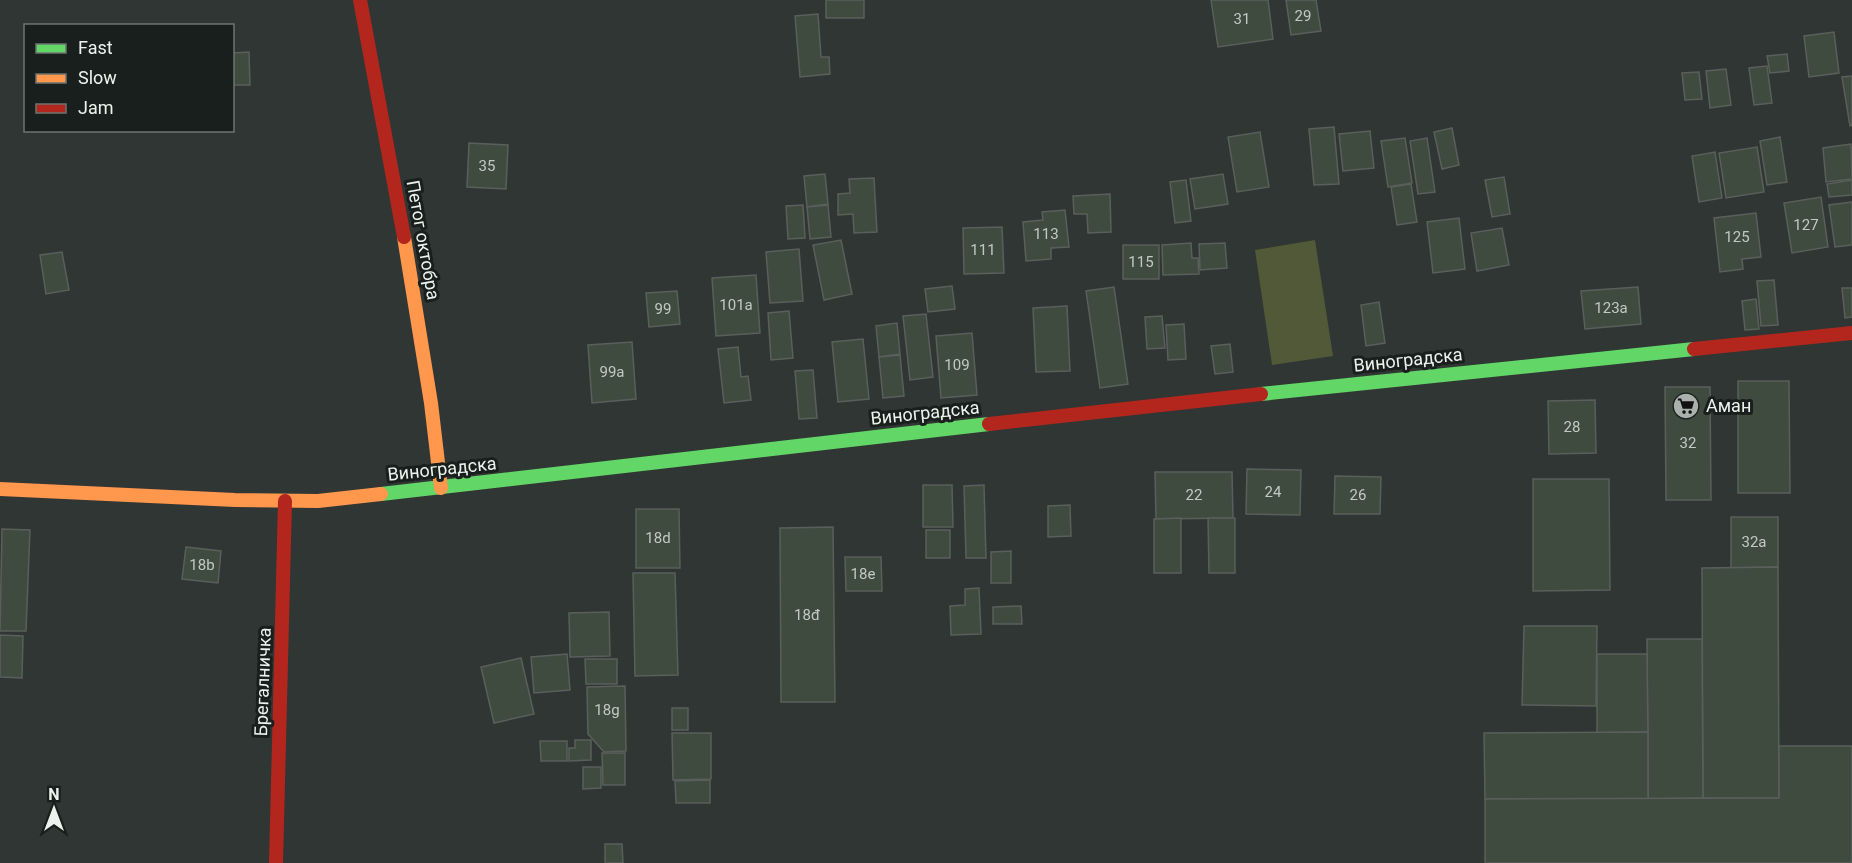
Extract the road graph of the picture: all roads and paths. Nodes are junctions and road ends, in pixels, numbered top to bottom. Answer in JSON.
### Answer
{"nodes":[{"id":1,"x":360,"y":0,"type":"edge"},
{"id":2,"x":1852,"y":333,"type":"edge"},
{"id":3,"x":441,"y":488,"type":"junction"},
{"id":4,"x":0,"y":489,"type":"edge"},
{"id":5,"x":285,"y":501,"type":"junction"},
{"id":6,"x":276,"y":863,"type":"edge"}],
"edges":[{"from":1,"to":3,"type":"street","name":"Петог октобра"},
{"from":2,"to":3,"type":"street","name":"Виноградска"},
{"from":3,"to":5,"type":"street","name":"Виноградска"},
{"from":4,"to":5,"type":"street","name":"Виноградска"},
{"from":5,"to":6,"type":"street","name":"Брегалничка"}]}
